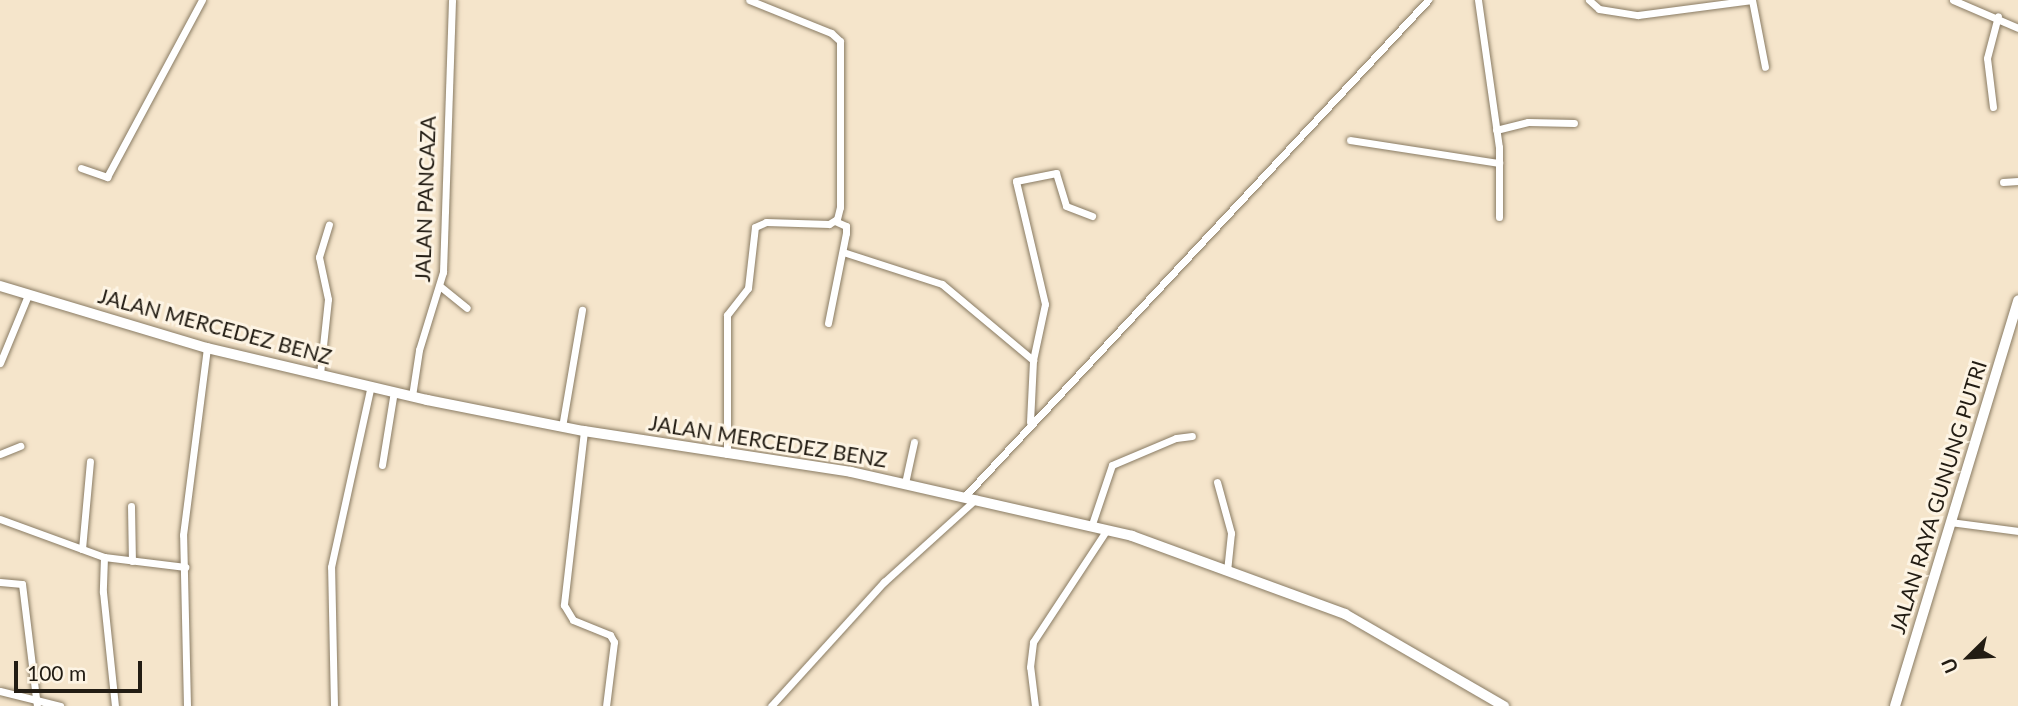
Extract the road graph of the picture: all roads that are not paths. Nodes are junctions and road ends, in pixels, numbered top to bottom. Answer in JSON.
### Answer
{"nodes":[{"id":1,"x":202,"y":0,"type":"edge"},
{"id":2,"x":452,"y":0,"type":"edge"},
{"id":3,"x":749,"y":0,"type":"edge"},
{"id":4,"x":1428,"y":0,"type":"edge"},
{"id":5,"x":1478,"y":0,"type":"edge"},
{"id":6,"x":1588,"y":0,"type":"edge"},
{"id":7,"x":1752,"y":0,"type":"edge"},
{"id":8,"x":1953,"y":0,"type":"edge"},
{"id":9,"x":1986,"y":0,"type":"edge"},
{"id":10,"x":1983,"y":10,"type":"junction"},
{"id":11,"x":1998,"y":16,"type":"junction"},
{"id":12,"x":2018,"y":28,"type":"edge"},
{"id":13,"x":1765,"y":67,"type":"dead end"},
{"id":14,"x":1993,"y":107,"type":"dead end"},
{"id":15,"x":1574,"y":123,"type":"dead end"},
{"id":16,"x":1496,"y":130,"type":"junction"},
{"id":17,"x":1350,"y":140,"type":"dead end"},
{"id":18,"x":1499,"y":163,"type":"junction"},
{"id":19,"x":81,"y":168,"type":"dead end"},
{"id":20,"x":2018,"y":181,"type":"edge"},
{"id":21,"x":2003,"y":183,"type":"dead end"},
{"id":22,"x":1092,"y":216,"type":"dead end"},
{"id":23,"x":1499,"y":217,"type":"dead end"},
{"id":24,"x":835,"y":221,"type":"junction"},
{"id":25,"x":329,"y":224,"type":"dead end"},
{"id":26,"x":843,"y":252,"type":"junction"},
{"id":27,"x":0,"y":286,"type":"edge"},
{"id":28,"x":441,"y":287,"type":"junction"},
{"id":29,"x":28,"y":295,"type":"junction"},
{"id":30,"x":2018,"y":300,"type":"edge"},
{"id":31,"x":467,"y":307,"type":"dead end"},
{"id":32,"x":582,"y":310,"type":"dead end"},
{"id":33,"x":828,"y":323,"type":"dead end"},
{"id":34,"x":207,"y":348,"type":"junction"},
{"id":35,"x":1033,"y":360,"type":"junction"},
{"id":36,"x":0,"y":363,"type":"edge"},
{"id":37,"x":320,"y":374,"type":"junction"},
{"id":38,"x":371,"y":385,"type":"junction"},
{"id":39,"x":394,"y":391,"type":"junction"},
{"id":40,"x":412,"y":396,"type":"junction"},
{"id":41,"x":1030,"y":422,"type":"junction"},
{"id":42,"x":562,"y":427,"type":"junction"},
{"id":43,"x":584,"y":431,"type":"junction"},
{"id":44,"x":1192,"y":436,"type":"dead end"},
{"id":45,"x":914,"y":442,"type":"dead end"},
{"id":46,"x":20,"y":446,"type":"dead end"},
{"id":47,"x":0,"y":454,"type":"edge"},
{"id":48,"x":727,"y":454,"type":"junction"},
{"id":49,"x":90,"y":461,"type":"dead end"},
{"id":50,"x":382,"y":465,"type":"dead end"},
{"id":51,"x":1217,"y":482,"type":"dead end"},
{"id":52,"x":905,"y":483,"type":"junction"},
{"id":53,"x":965,"y":496,"type":"junction"},
{"id":54,"x":976,"y":499,"type":"junction"},
{"id":55,"x":131,"y":506,"type":"dead end"},
{"id":56,"x":0,"y":519,"type":"edge"},
{"id":57,"x":1950,"y":522,"type":"junction"},
{"id":58,"x":1091,"y":527,"type":"junction"},
{"id":59,"x":1106,"y":531,"type":"junction"},
{"id":60,"x":2018,"y":531,"type":"edge"},
{"id":61,"x":82,"y":549,"type":"junction"},
{"id":62,"x":104,"y":557,"type":"junction"},
{"id":63,"x":132,"y":561,"type":"junction"},
{"id":64,"x":185,"y":567,"type":"junction"},
{"id":65,"x":1227,"y":569,"type":"junction"},
{"id":66,"x":0,"y":582,"type":"edge"},
{"id":67,"x":0,"y":691,"type":"edge"},
{"id":68,"x":37,"y":703,"type":"edge"},
{"id":69,"x":60,"y":706,"type":"edge"},
{"id":70,"x":115,"y":706,"type":"edge"},
{"id":71,"x":187,"y":706,"type":"edge"},
{"id":72,"x":334,"y":706,"type":"edge"},
{"id":73,"x":606,"y":706,"type":"edge"},
{"id":74,"x":771,"y":706,"type":"edge"},
{"id":75,"x":1035,"y":706,"type":"edge"},
{"id":76,"x":1504,"y":706,"type":"edge"},
{"id":77,"x":1895,"y":706,"type":"edge"}],
"edges":[{"from":1,"to":19,"type":"street"},
{"from":2,"to":28,"type":"street","name":"JALAN PANCAZA"},
{"from":3,"to":24,"type":"street"},
{"from":4,"to":41,"type":"street"},
{"from":5,"to":16,"type":"street"},
{"from":6,"to":7,"type":"street"},
{"from":7,"to":13,"type":"street"},
{"from":8,"to":10,"type":"street"},
{"from":9,"to":10,"type":"street"},
{"from":10,"to":11,"type":"street"},
{"from":11,"to":12,"type":"street"},
{"from":11,"to":14,"type":"street"},
{"from":15,"to":16,"type":"street"},
{"from":16,"to":18,"type":"street"},
{"from":17,"to":18,"type":"street"},
{"from":18,"to":23,"type":"street"},
{"from":20,"to":21,"type":"street"},
{"from":22,"to":35,"type":"street"},
{"from":24,"to":26,"type":"street"},
{"from":24,"to":48,"type":"street"},
{"from":25,"to":37,"type":"street"},
{"from":26,"to":33,"type":"street"},
{"from":26,"to":35,"type":"street"},
{"from":27,"to":29,"type":"main road","name":"JALAN MERCEDEZ BENZ"},
{"from":28,"to":31,"type":"street"},
{"from":28,"to":40,"type":"street","name":"JALAN PANCAZA"},
{"from":29,"to":34,"type":"main road","name":"JALAN MERCEDEZ BENZ"},
{"from":29,"to":36,"type":"street"},
{"from":30,"to":57,"type":"main road","name":"JALAN RAYA GUNUNG PUTRI"},
{"from":32,"to":42,"type":"street"},
{"from":34,"to":37,"type":"main road","name":"JALAN MERCEDEZ BENZ"},
{"from":34,"to":64,"type":"street"},
{"from":35,"to":41,"type":"street"},
{"from":37,"to":38,"type":"main road","name":"JALAN MERCEDEZ BENZ"},
{"from":38,"to":39,"type":"main road","name":"JALAN MERCEDEZ BENZ"},
{"from":38,"to":72,"type":"street"},
{"from":39,"to":40,"type":"main road","name":"JALAN MERCEDEZ BENZ"},
{"from":39,"to":50,"type":"street"},
{"from":40,"to":42,"type":"main road","name":"JALAN MERCEDEZ BENZ"},
{"from":41,"to":53,"type":"street"},
{"from":42,"to":43,"type":"main road","name":"JALAN MERCEDEZ BENZ"},
{"from":43,"to":48,"type":"main road","name":"JALAN MERCEDEZ BENZ"},
{"from":43,"to":73,"type":"street"},
{"from":44,"to":58,"type":"street"},
{"from":45,"to":52,"type":"street"},
{"from":46,"to":47,"type":"street"},
{"from":48,"to":52,"type":"main road","name":"JALAN MERCEDEZ BENZ"},
{"from":49,"to":61,"type":"street"},
{"from":51,"to":65,"type":"street"},
{"from":52,"to":53,"type":"main road","name":"JALAN MERCEDEZ BENZ"},
{"from":53,"to":54,"type":"main road","name":"JALAN MERCEDEZ BENZ"},
{"from":54,"to":58,"type":"main road","name":"JALAN MERCEDEZ BENZ"},
{"from":54,"to":74,"type":"street"},
{"from":55,"to":63,"type":"street"},
{"from":56,"to":61,"type":"street"},
{"from":57,"to":60,"type":"street"},
{"from":57,"to":77,"type":"main road","name":"JALAN RAYA GUNUNG PUTRI"},
{"from":58,"to":59,"type":"main road","name":"JALAN MERCEDEZ BENZ"},
{"from":59,"to":65,"type":"main road","name":"JALAN MERCEDEZ BENZ"},
{"from":59,"to":75,"type":"street"},
{"from":61,"to":62,"type":"street"},
{"from":62,"to":63,"type":"street"},
{"from":62,"to":70,"type":"street"},
{"from":63,"to":64,"type":"street"},
{"from":64,"to":71,"type":"street"},
{"from":65,"to":76,"type":"main road","name":"JALAN MERCEDEZ BENZ"},
{"from":66,"to":68,"type":"street"},
{"from":67,"to":68,"type":"street"},
{"from":68,"to":69,"type":"street"}]}
